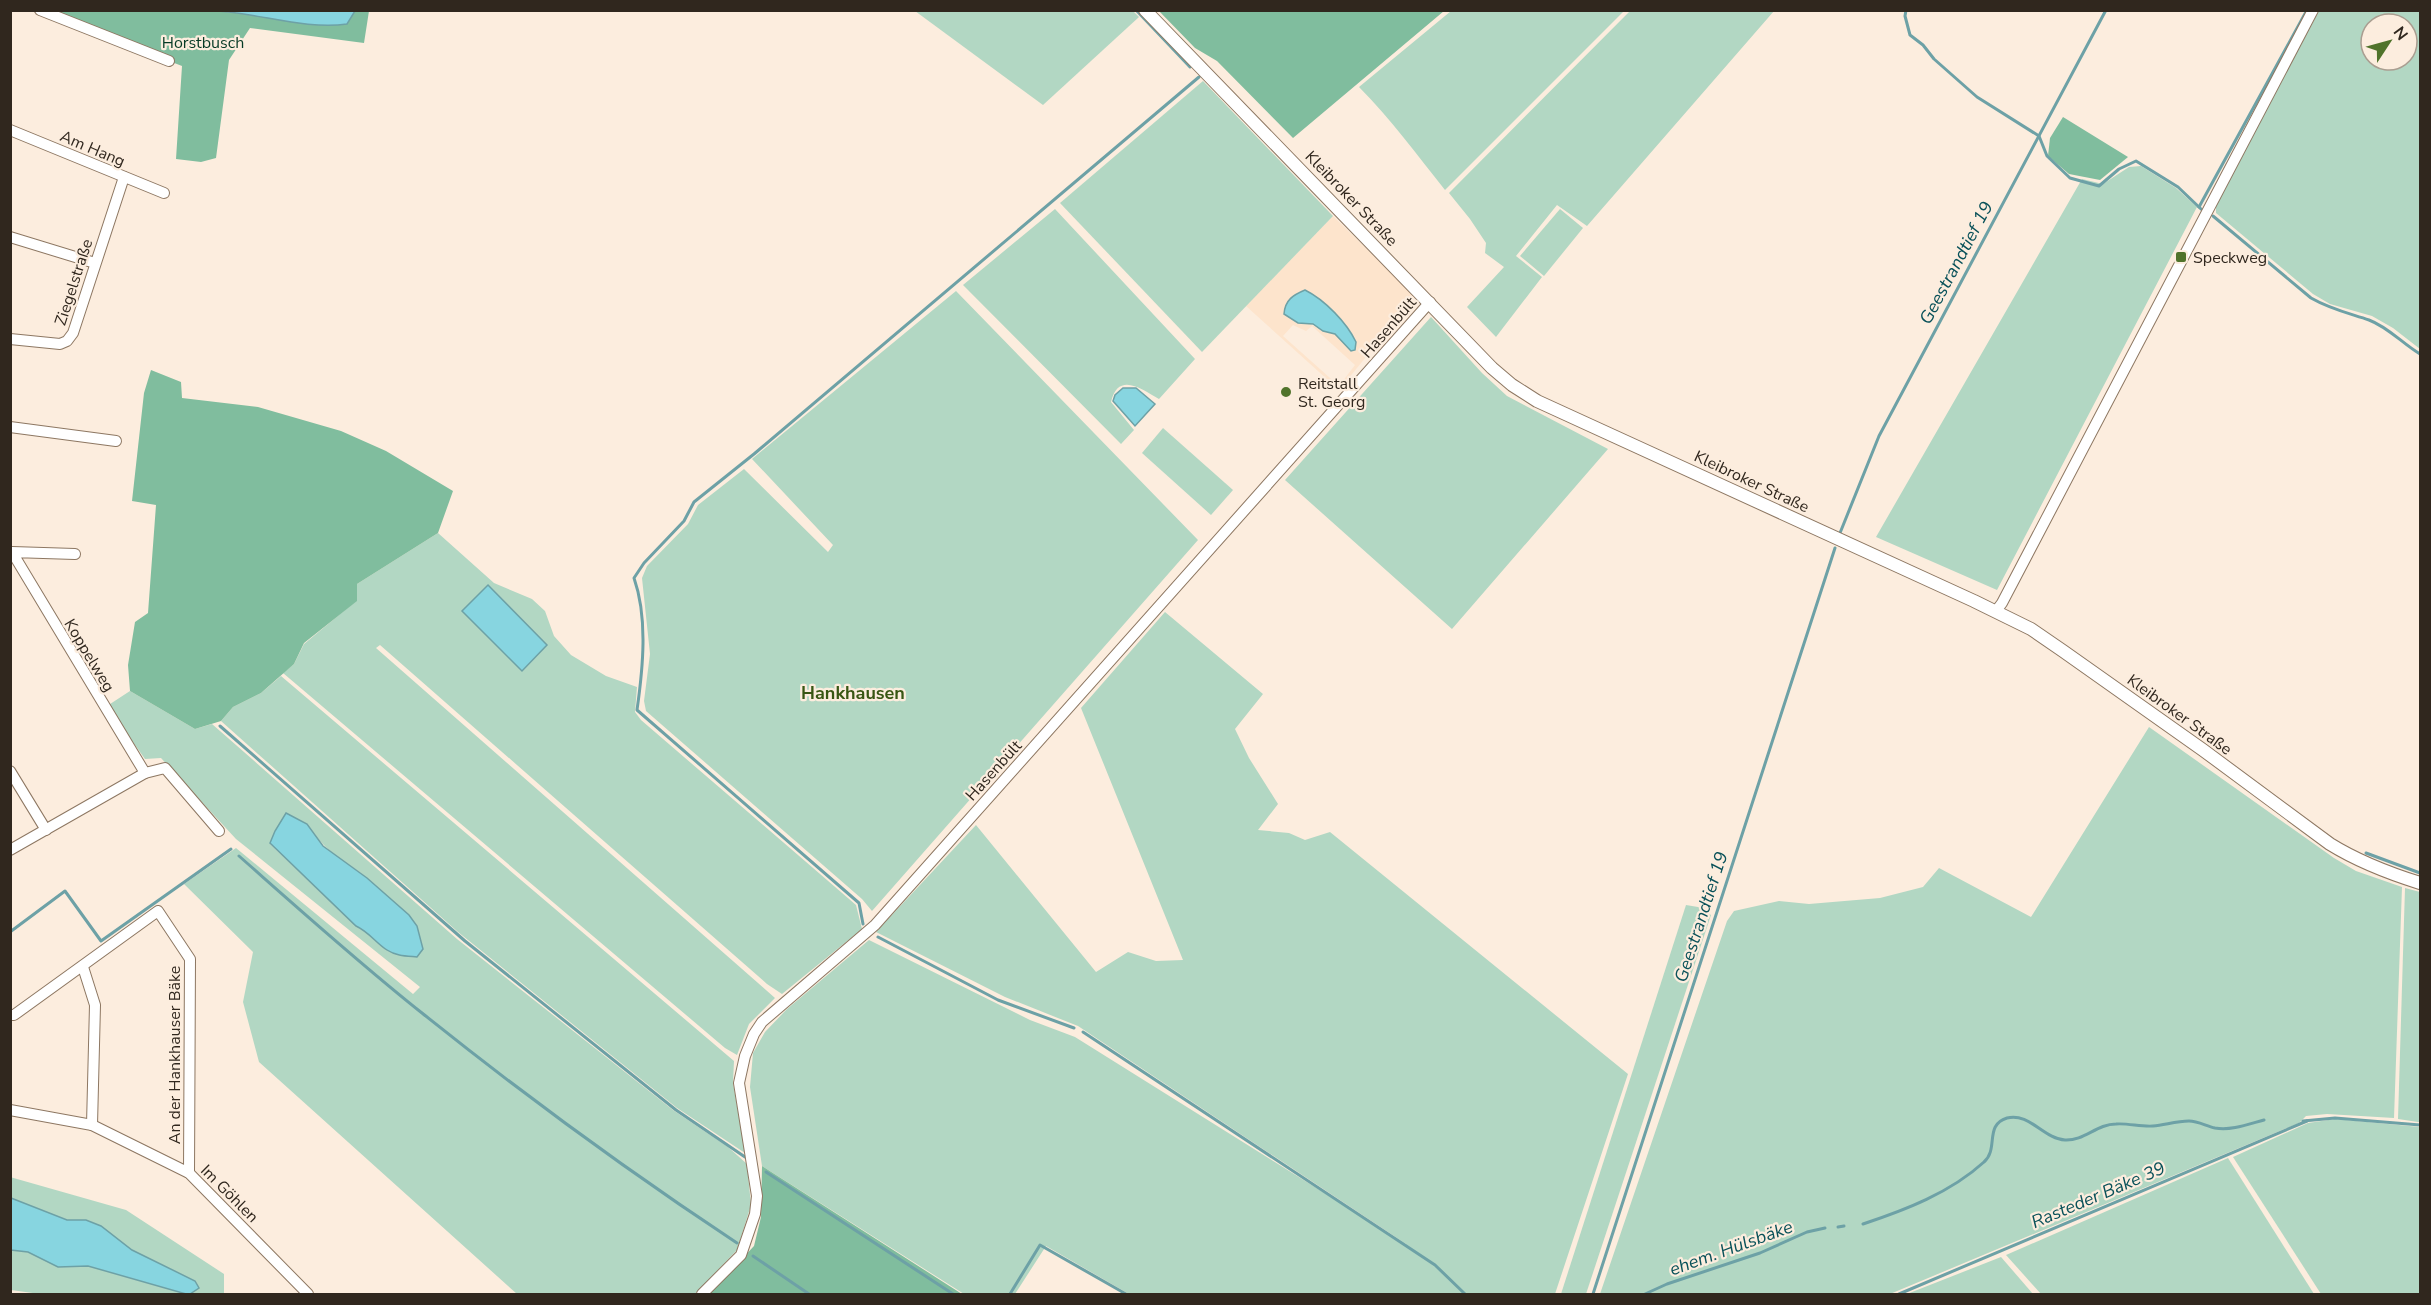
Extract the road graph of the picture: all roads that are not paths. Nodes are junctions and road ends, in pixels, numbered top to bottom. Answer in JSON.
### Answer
{"nodes":[{"id":1,"x":40,"y":10,"type":"edge"},
{"id":2,"x":1145,"y":10,"type":"edge"},
{"id":3,"x":2313,"y":10,"type":"edge"},
{"id":4,"x":169,"y":61,"type":"dead end"},
{"id":5,"x":10,"y":129,"type":"edge"},
{"id":6,"x":124,"y":177,"type":"junction"},
{"id":7,"x":164,"y":193,"type":"dead end"},
{"id":8,"x":10,"y":237,"type":"edge"},
{"id":9,"x":94,"y":263,"type":"junction"},
{"id":10,"x":1430,"y":302,"type":"junction"},
{"id":11,"x":10,"y":339,"type":"edge"},
{"id":12,"x":10,"y":428,"type":"edge"},
{"id":13,"x":116,"y":441,"type":"dead end"},
{"id":14,"x":11,"y":550,"type":"edge"},
{"id":15,"x":75,"y":554,"type":"dead end"},
{"id":16,"x":1996,"y":611,"type":"junction"},
{"id":17,"x":10,"y":771,"type":"edge"},
{"id":18,"x":145,"y":773,"type":"junction"},
{"id":19,"x":46,"y":830,"type":"junction"},
{"id":20,"x":219,"y":831,"type":"dead end"},
{"id":21,"x":10,"y":850,"type":"edge"},
{"id":22,"x":2421,"y":883,"type":"edge"},
{"id":23,"x":83,"y":968,"type":"junction"},
{"id":24,"x":10,"y":1015,"type":"edge"},
{"id":25,"x":10,"y":1110,"type":"edge"},
{"id":26,"x":92,"y":1125,"type":"junction"},
{"id":27,"x":189,"y":1173,"type":"junction"},
{"id":28,"x":308,"y":1294,"type":"edge"},
{"id":29,"x":702,"y":1294,"type":"edge"}],
"edges":[{"from":1,"to":4,"type":"street"},
{"from":2,"to":10,"type":"street","name":"Kleibroker Straße"},
{"from":3,"to":16,"type":"street"},
{"from":5,"to":6,"type":"street","name":"Am Hang"},
{"from":6,"to":7,"type":"street","name":"Am Hang"},
{"from":6,"to":9,"type":"street","name":"Ziegelstraße"},
{"from":8,"to":9,"type":"street"},
{"from":9,"to":11,"type":"street","name":"Ziegelstraße"},
{"from":10,"to":16,"type":"street","name":"Kleibroker Straße"},
{"from":10,"to":29,"type":"street","name":"Hasenbült"},
{"from":12,"to":13,"type":"street"},
{"from":14,"to":15,"type":"street"},
{"from":14,"to":18,"type":"street","name":"Koppelweg"},
{"from":16,"to":22,"type":"street","name":"Kleibroker Straße"},
{"from":17,"to":19,"type":"street"},
{"from":18,"to":19,"type":"street"},
{"from":18,"to":20,"type":"street"},
{"from":19,"to":21,"type":"street"},
{"from":23,"to":24,"type":"street"},
{"from":23,"to":26,"type":"street"},
{"from":23,"to":27,"type":"street","name":"An der Hankhauser Bäke"},
{"from":25,"to":26,"type":"street","name":"Im Göhlen"},
{"from":26,"to":27,"type":"street","name":"Im Göhlen"},
{"from":27,"to":28,"type":"street","name":"Im Göhlen"}]}
